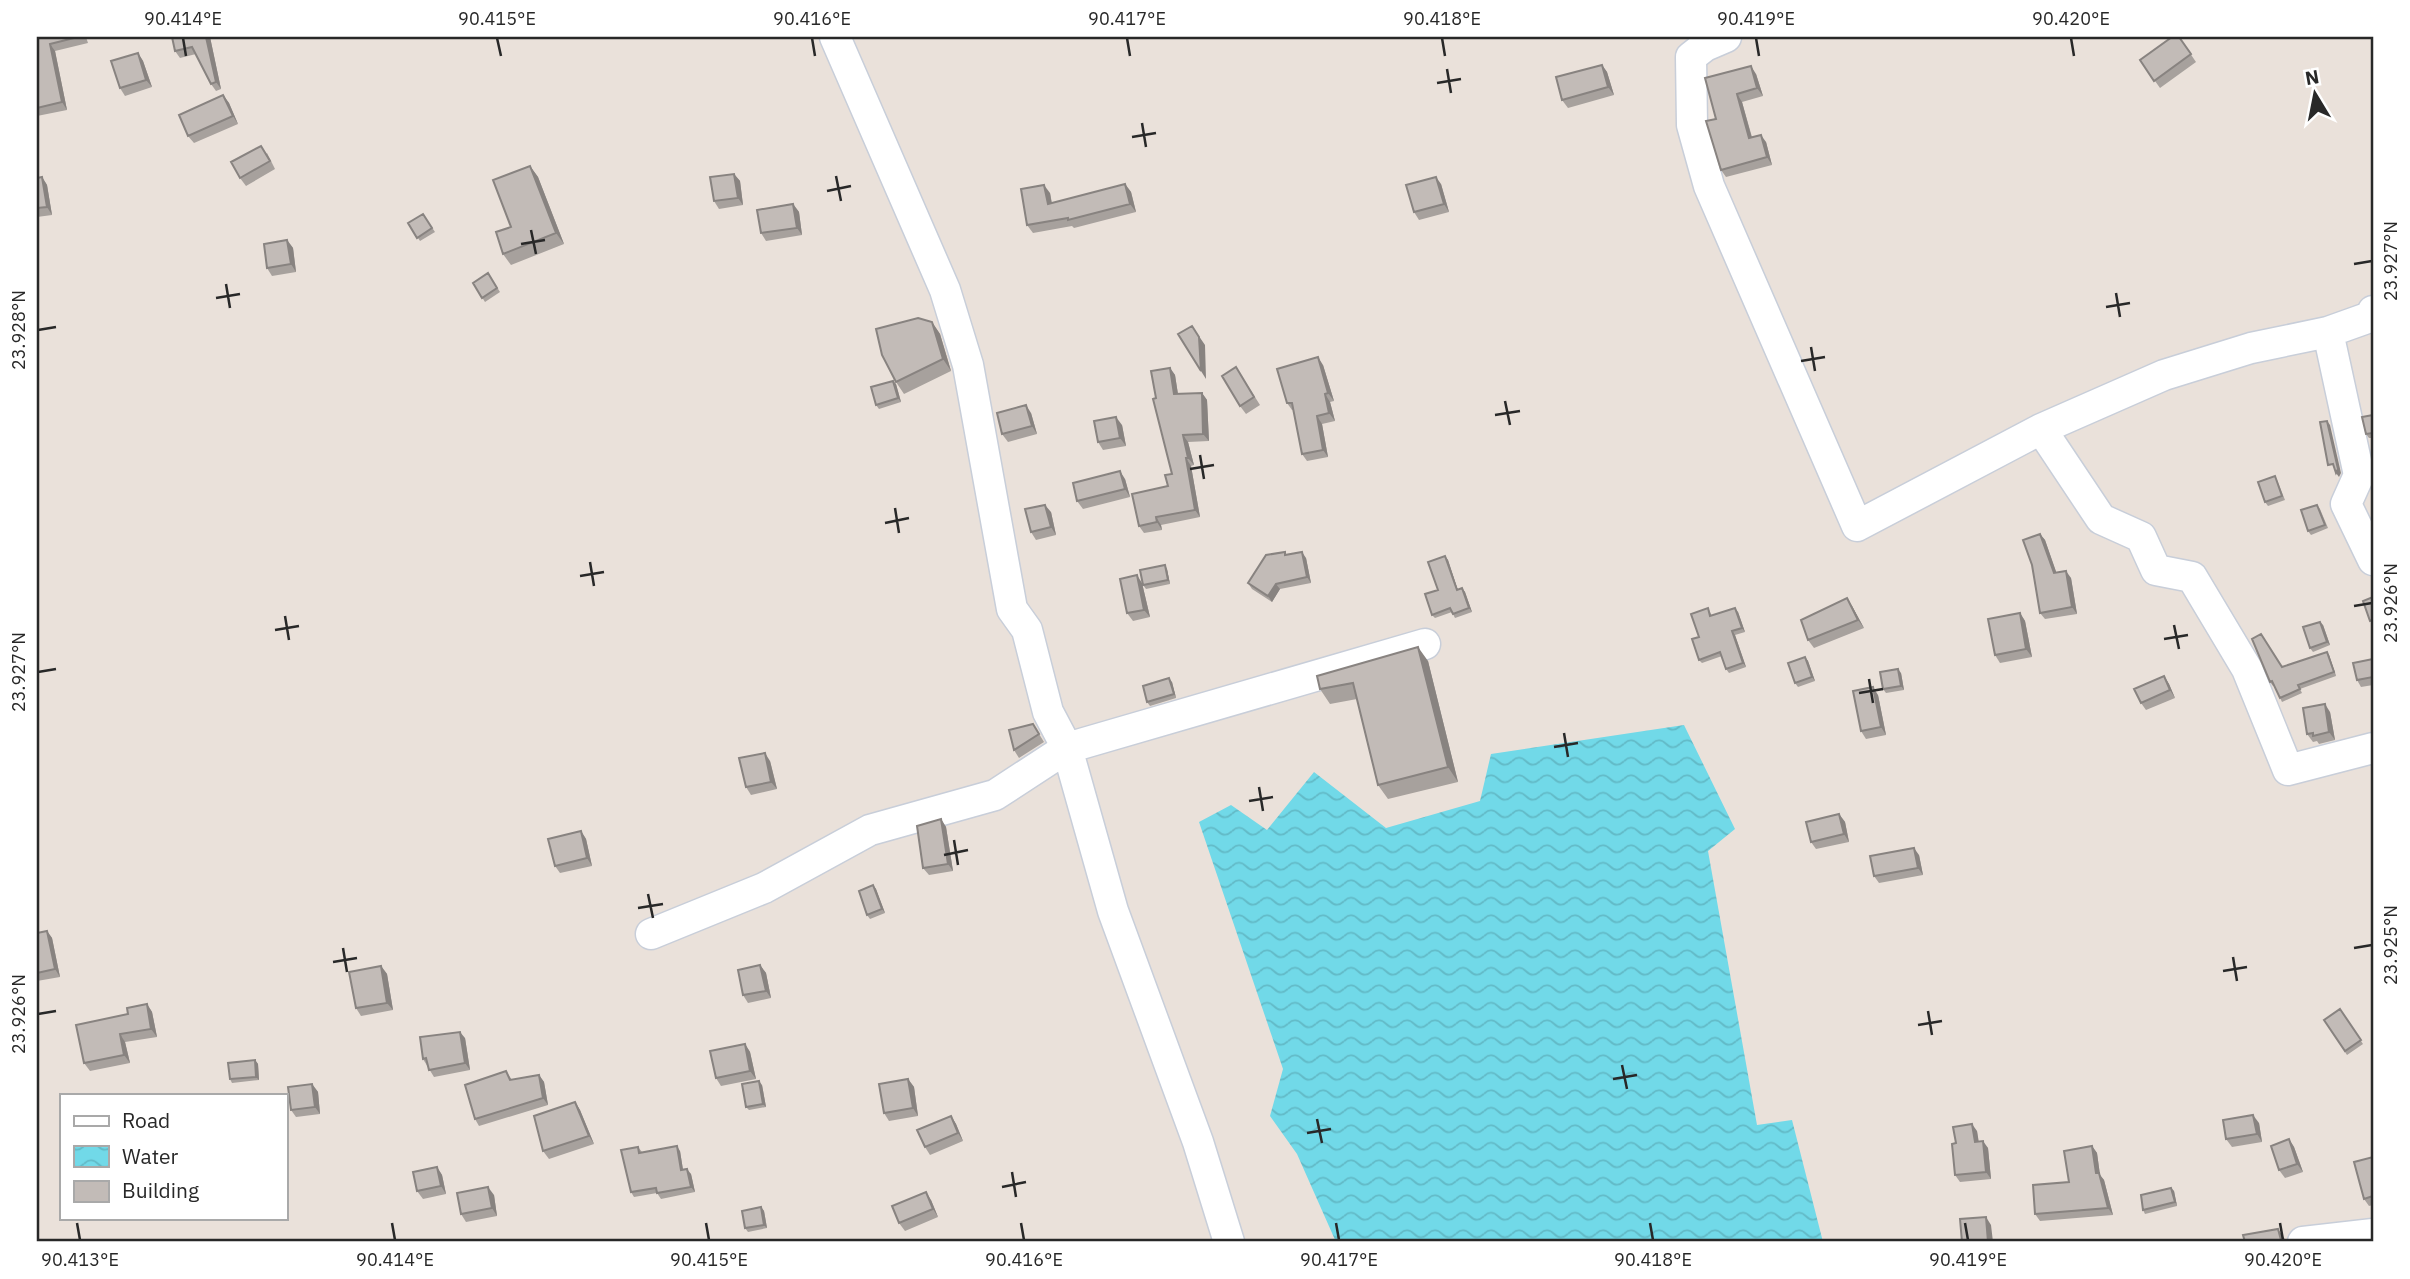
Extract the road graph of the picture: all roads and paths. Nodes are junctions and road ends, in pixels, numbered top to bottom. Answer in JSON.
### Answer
{"nodes":[{"id":1,"x":835,"y":37,"type":"edge"},
{"id":2,"x":1726,"y":37,"type":"edge"},
{"id":3,"x":2373,"y":311,"type":"edge"},
{"id":4,"x":2328,"y":332,"type":"junction"},
{"id":5,"x":2041,"y":429,"type":"junction"},
{"id":6,"x":2373,"y":560,"type":"edge"},
{"id":7,"x":1425,"y":644,"type":"dead end"},
{"id":8,"x":1067,"y":748,"type":"junction"},
{"id":9,"x":2373,"y":748,"type":"edge"},
{"id":10,"x":651,"y":934,"type":"dead end"},
{"id":11,"x":2373,"y":1234,"type":"edge"},
{"id":12,"x":1229,"y":1242,"type":"edge"},
{"id":13,"x":2303,"y":1242,"type":"edge"}],
"edges":[{"from":1,"to":8,"type":"street"},
{"from":2,"to":5,"type":"street"},
{"from":3,"to":4,"type":"street"},
{"from":4,"to":5,"type":"street"},
{"from":4,"to":6,"type":"street"},
{"from":5,"to":9,"type":"street"},
{"from":7,"to":8,"type":"street"},
{"from":8,"to":10,"type":"street"},
{"from":8,"to":12,"type":"street"},
{"from":11,"to":13,"type":"street"}]}
